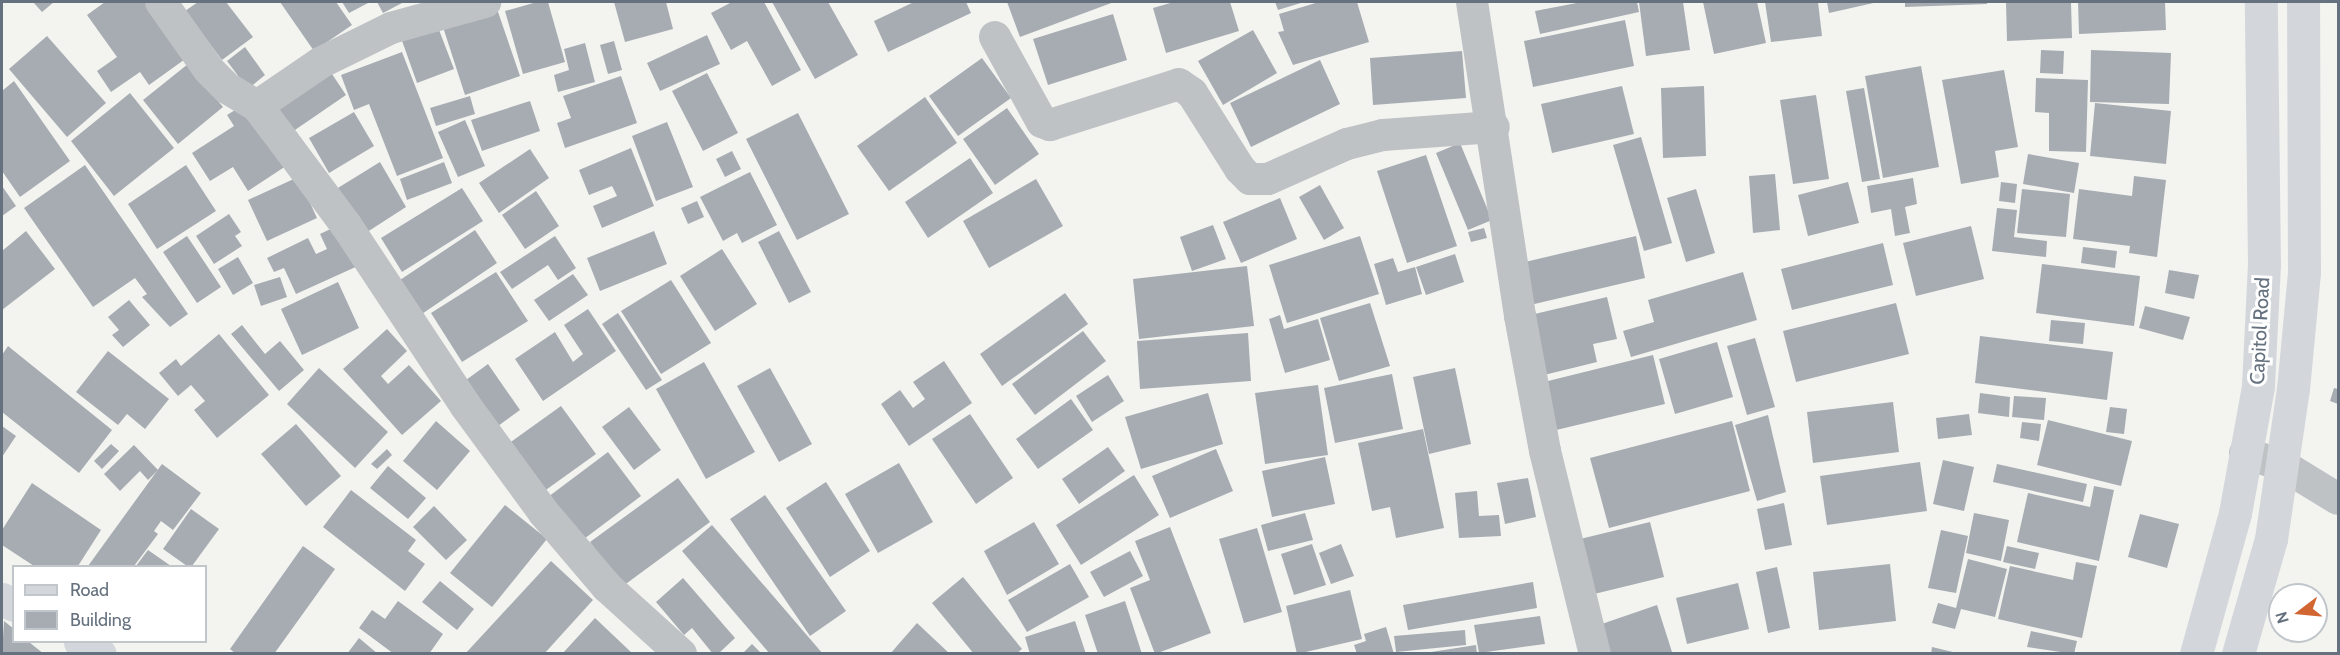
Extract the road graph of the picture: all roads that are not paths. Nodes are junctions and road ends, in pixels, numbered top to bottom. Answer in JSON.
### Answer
{"nodes":[{"id":1,"x":161,"y":2,"type":"edge"},
{"id":2,"x":485,"y":2,"type":"edge"},
{"id":3,"x":1472,"y":2,"type":"edge"},
{"id":4,"x":2261,"y":2,"type":"edge"},
{"id":5,"x":2303,"y":2,"type":"edge"},
{"id":6,"x":995,"y":37,"type":"dead end"},
{"id":7,"x":257,"y":106,"type":"junction"},
{"id":8,"x":1494,"y":127,"type":"junction"},
{"id":9,"x":2245,"y":453,"type":"junction"},
{"id":10,"x":2284,"y":466,"type":"junction"},
{"id":11,"x":2338,"y":499,"type":"edge"},
{"id":12,"x":82,"y":643,"type":"edge"},
{"id":13,"x":100,"y":654,"type":"edge"},
{"id":14,"x":681,"y":654,"type":"edge"},
{"id":15,"x":1594,"y":654,"type":"edge"},
{"id":16,"x":2196,"y":654,"type":"edge"},
{"id":17,"x":2238,"y":654,"type":"edge"}],
"edges":[{"from":1,"to":7,"type":"street"},
{"from":2,"to":7,"type":"street"},
{"from":3,"to":8,"type":"street"},
{"from":4,"to":9,"type":"main road","name":"Capitol Road"},
{"from":5,"to":10,"type":"main road","name":"Capitol Road"},
{"from":6,"to":8,"type":"street"},
{"from":7,"to":14,"type":"street"},
{"from":8,"to":15,"type":"street"},
{"from":9,"to":10,"type":"street"},
{"from":9,"to":16,"type":"main road","name":"Capitol Road"},
{"from":10,"to":11,"type":"street"},
{"from":10,"to":17,"type":"main road","name":"Capitol Road"},
{"from":12,"to":13,"type":"main road"}]}
